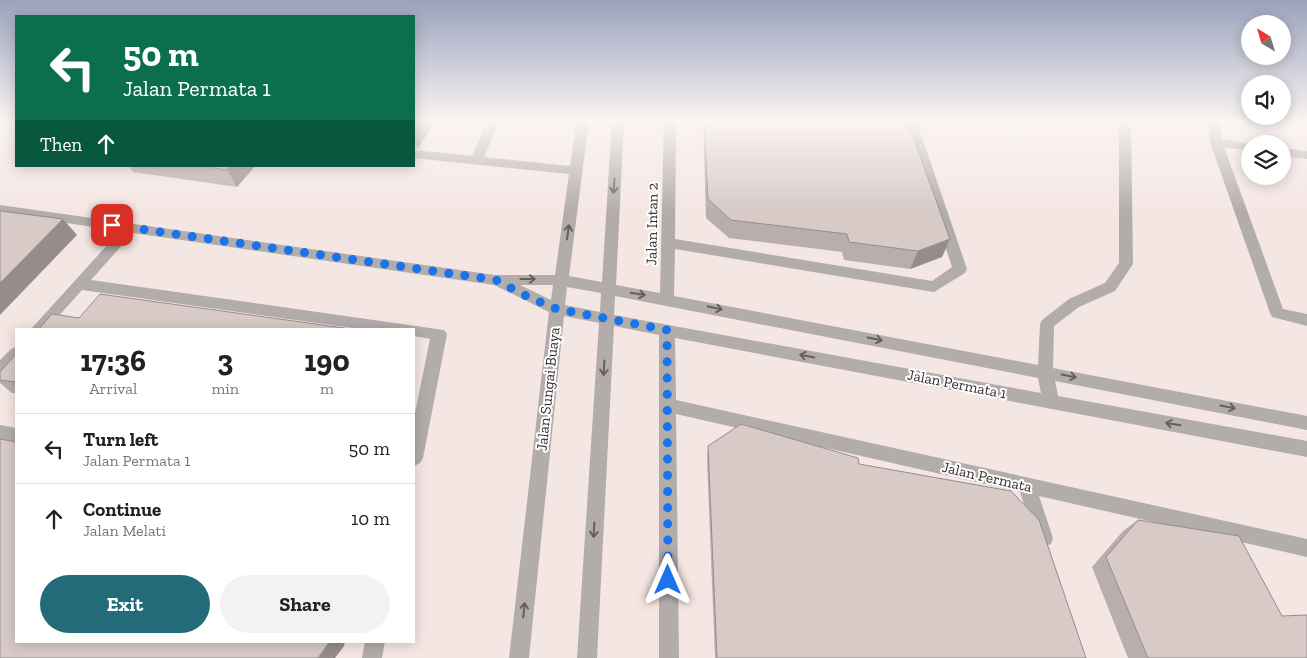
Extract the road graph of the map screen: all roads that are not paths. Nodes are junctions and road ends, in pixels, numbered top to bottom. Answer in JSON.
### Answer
{"nodes":[{"id":1,"x":481,"y":151,"type":"edge"},
{"id":2,"x":579,"y":151,"type":"edge"},
{"id":3,"x":616,"y":151,"type":"edge"},
{"id":4,"x":669,"y":151,"type":"edge"},
{"id":5,"x":920,"y":151,"type":"edge"},
{"id":6,"x":1125,"y":151,"type":"edge"},
{"id":7,"x":1219,"y":151,"type":"edge"},
{"id":8,"x":1291,"y":153,"type":"edge"},
{"id":9,"x":415,"y":154,"type":"edge"},
{"id":10,"x":1307,"y":155,"type":"edge"},
{"id":11,"x":476,"y":161,"type":"junction"},
{"id":12,"x":576,"y":172,"type":"junction"},
{"id":13,"x":0,"y":210,"type":"edge"},
{"id":14,"x":131,"y":228,"type":"junction"},
{"id":15,"x":668,"y":242,"type":"junction"},
{"id":16,"x":496,"y":280,"type":"junction"},
{"id":17,"x":561,"y":280,"type":"junction"},
{"id":18,"x":79,"y":284,"type":"junction"},
{"id":19,"x":608,"y":288,"type":"junction"},
{"id":20,"x":667,"y":299,"type":"junction"},
{"id":21,"x":557,"y":309,"type":"junction"},
{"id":22,"x":606,"y":320,"type":"junction"},
{"id":23,"x":1307,"y":320,"type":"edge"},
{"id":24,"x":39,"y":328,"type":"edge"},
{"id":25,"x":397,"y":328,"type":"edge"},
{"id":26,"x":415,"y":330,"type":"edge"},
{"id":27,"x":667,"y":330,"type":"junction"},
{"id":28,"x":15,"y":354,"type":"edge"},
{"id":29,"x":0,"y":371,"type":"edge"},
{"id":30,"x":1045,"y":372,"type":"junction"},
{"id":31,"x":1051,"y":402,"type":"junction"},
{"id":32,"x":667,"y":405,"type":"junction"},
{"id":33,"x":1307,"y":423,"type":"edge"},
{"id":34,"x":0,"y":432,"type":"edge"},
{"id":35,"x":15,"y":435,"type":"edge"},
{"id":36,"x":1307,"y":449,"type":"edge"},
{"id":37,"x":415,"y":453,"type":"edge"},
{"id":38,"x":1026,"y":485,"type":"junction"},
{"id":39,"x":1307,"y":548,"type":"edge"},
{"id":40,"x":1051,"y":558,"type":"edge"},
{"id":41,"x":376,"y":643,"type":"edge"},
{"id":42,"x":372,"y":658,"type":"edge"},
{"id":43,"x":519,"y":658,"type":"edge"},
{"id":44,"x":587,"y":658,"type":"edge"},
{"id":45,"x":668,"y":658,"type":"edge"}],
"edges":[{"from":1,"to":11,"type":"street"},
{"from":2,"to":12,"type":"street","name":"Jalan Sungai Buaya"},
{"from":3,"to":19,"type":"street","one_way":true},
{"from":4,"to":15,"type":"street","name":"Jalan Intan 2"},
{"from":5,"to":15,"type":"street"},
{"from":6,"to":30,"type":"street"},
{"from":7,"to":23,"type":"street"},
{"from":8,"to":10,"type":"street"},
{"from":9,"to":11,"type":"street"},
{"from":11,"to":12,"type":"street"},
{"from":17,"to":12,"type":"street","name":"Jalan Sungai Buaya","one_way":true},
{"from":13,"to":14,"type":"street"},
{"from":14,"to":16,"type":"street"},
{"from":14,"to":18,"type":"street"},
{"from":15,"to":20,"type":"street","name":"Jalan Intan 2"},
{"from":16,"to":17,"type":"street","name":"Jalan Permata 1","one_way":true},
{"from":16,"to":21,"type":"street","name":"Jalan Permata 1"},
{"from":17,"to":19,"type":"street","name":"Jalan Permata 1"},
{"from":17,"to":21,"type":"street","name":"Jalan Sungai Buaya"},
{"from":18,"to":24,"type":"street"},
{"from":18,"to":25,"type":"street"},
{"from":19,"to":20,"type":"street","name":"Jalan Permata 1","one_way":true},
{"from":19,"to":22,"type":"street"},
{"from":20,"to":30,"type":"street","name":"Jalan Permata 1","one_way":true},
{"from":21,"to":22,"type":"street","name":"Jalan Permata 1"},
{"from":43,"to":21,"type":"street","name":"Jalan Sungai Buaya","one_way":true},
{"from":22,"to":27,"type":"street","name":"Jalan Permata 1"},
{"from":22,"to":44,"type":"street","one_way":true},
{"from":26,"to":37,"type":"street"},
{"from":31,"to":27,"type":"street","name":"Jalan Permata 1","one_way":true},
{"from":27,"to":32,"type":"street"},
{"from":28,"to":29,"type":"street"},
{"from":30,"to":31,"type":"street"},
{"from":30,"to":33,"type":"street","name":"Jalan Permata 1","one_way":true},
{"from":36,"to":31,"type":"street","name":"Jalan Permata 1","one_way":true},
{"from":32,"to":38,"type":"street","name":"Jalan Permata"},
{"from":32,"to":45,"type":"street"},
{"from":34,"to":35,"type":"street"},
{"from":38,"to":39,"type":"street","name":"Jalan Permata"},
{"from":38,"to":40,"type":"street"},
{"from":41,"to":42,"type":"street"}]}
